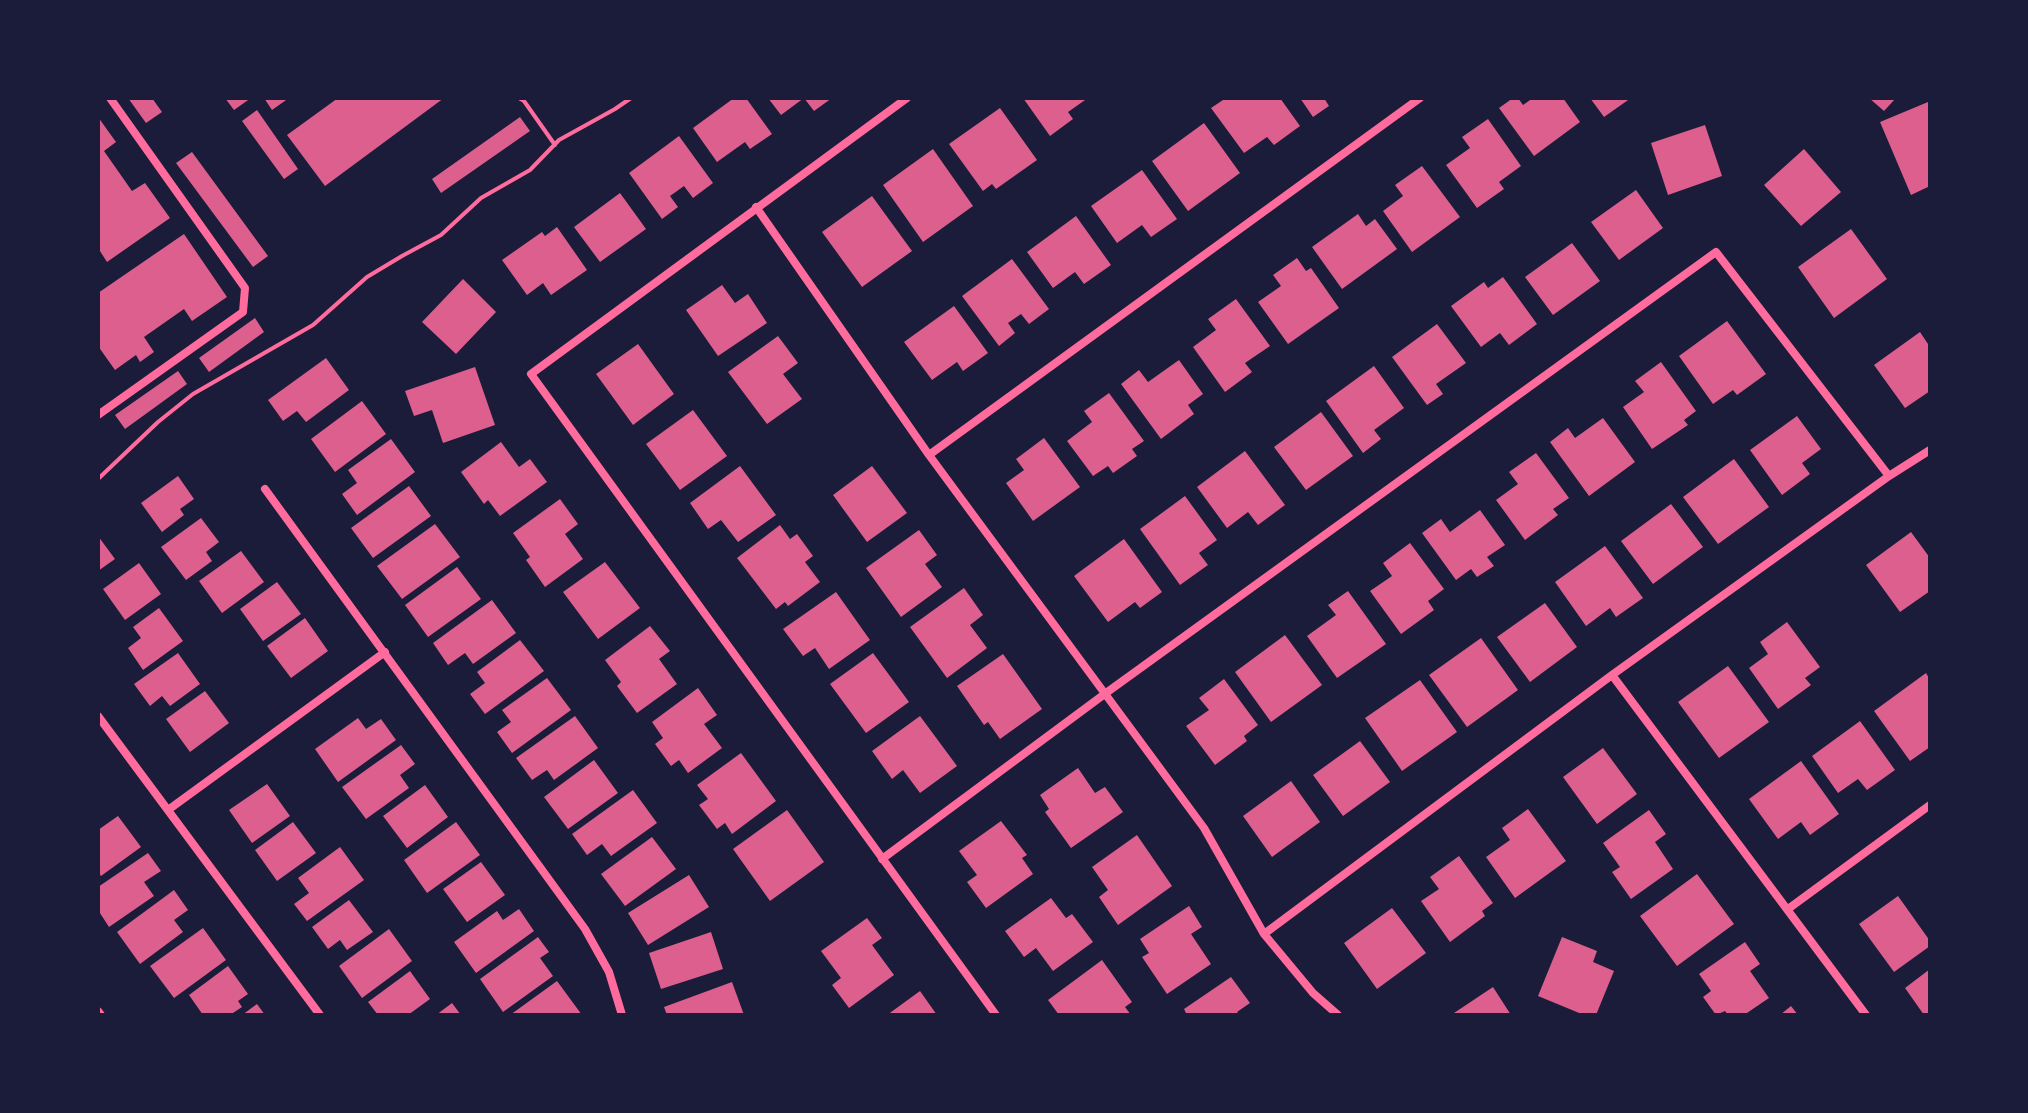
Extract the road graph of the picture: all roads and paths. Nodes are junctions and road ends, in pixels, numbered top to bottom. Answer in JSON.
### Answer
{"nodes":[{"id":1,"x":110,"y":98,"type":"edge"},
{"id":2,"x":519,"y":98,"type":"edge"},
{"id":3,"x":631,"y":98,"type":"edge"},
{"id":4,"x":907,"y":98,"type":"edge"},
{"id":5,"x":1420,"y":98,"type":"edge"},
{"id":6,"x":555,"y":145,"type":"junction"},
{"id":7,"x":756,"y":207,"type":"junction"},
{"id":8,"x":98,"y":415,"type":"edge"},
{"id":9,"x":1930,"y":450,"type":"edge"},
{"id":10,"x":929,"y":455,"type":"junction"},
{"id":11,"x":1889,"y":476,"type":"junction"},
{"id":12,"x":98,"y":479,"type":"edge"},
{"id":13,"x":265,"y":489,"type":"dead end"},
{"id":14,"x":385,"y":652,"type":"junction"},
{"id":15,"x":1612,"y":675,"type":"junction"},
{"id":16,"x":1106,"y":693,"type":"junction"},
{"id":17,"x":98,"y":716,"type":"edge"},
{"id":18,"x":1930,"y":805,"type":"edge"},
{"id":19,"x":168,"y":810,"type":"junction"},
{"id":20,"x":882,"y":859,"type":"junction"},
{"id":21,"x":1788,"y":909,"type":"junction"},
{"id":22,"x":1264,"y":934,"type":"junction"},
{"id":23,"x":320,"y":1015,"type":"edge"},
{"id":24,"x":622,"y":1015,"type":"edge"},
{"id":25,"x":996,"y":1015,"type":"edge"},
{"id":26,"x":1338,"y":1015,"type":"edge"},
{"id":27,"x":1866,"y":1015,"type":"edge"}],
"edges":[{"from":1,"to":8,"type":"street"},
{"from":2,"to":6,"type":"path"},
{"from":3,"to":6,"type":"path"},
{"from":4,"to":7,"type":"street"},
{"from":5,"to":10,"type":"street"},
{"from":6,"to":12,"type":"path"},
{"from":7,"to":10,"type":"street"},
{"from":7,"to":20,"type":"street"},
{"from":9,"to":11,"type":"street"},
{"from":10,"to":16,"type":"street"},
{"from":11,"to":15,"type":"street"},
{"from":11,"to":16,"type":"street"},
{"from":13,"to":14,"type":"street"},
{"from":14,"to":19,"type":"street"},
{"from":14,"to":24,"type":"street"},
{"from":15,"to":21,"type":"street"},
{"from":15,"to":22,"type":"street"},
{"from":16,"to":20,"type":"street"},
{"from":16,"to":22,"type":"street"},
{"from":17,"to":19,"type":"street"},
{"from":18,"to":21,"type":"street"},
{"from":19,"to":23,"type":"street"},
{"from":20,"to":25,"type":"street"},
{"from":21,"to":27,"type":"street"},
{"from":22,"to":26,"type":"street"}]}
